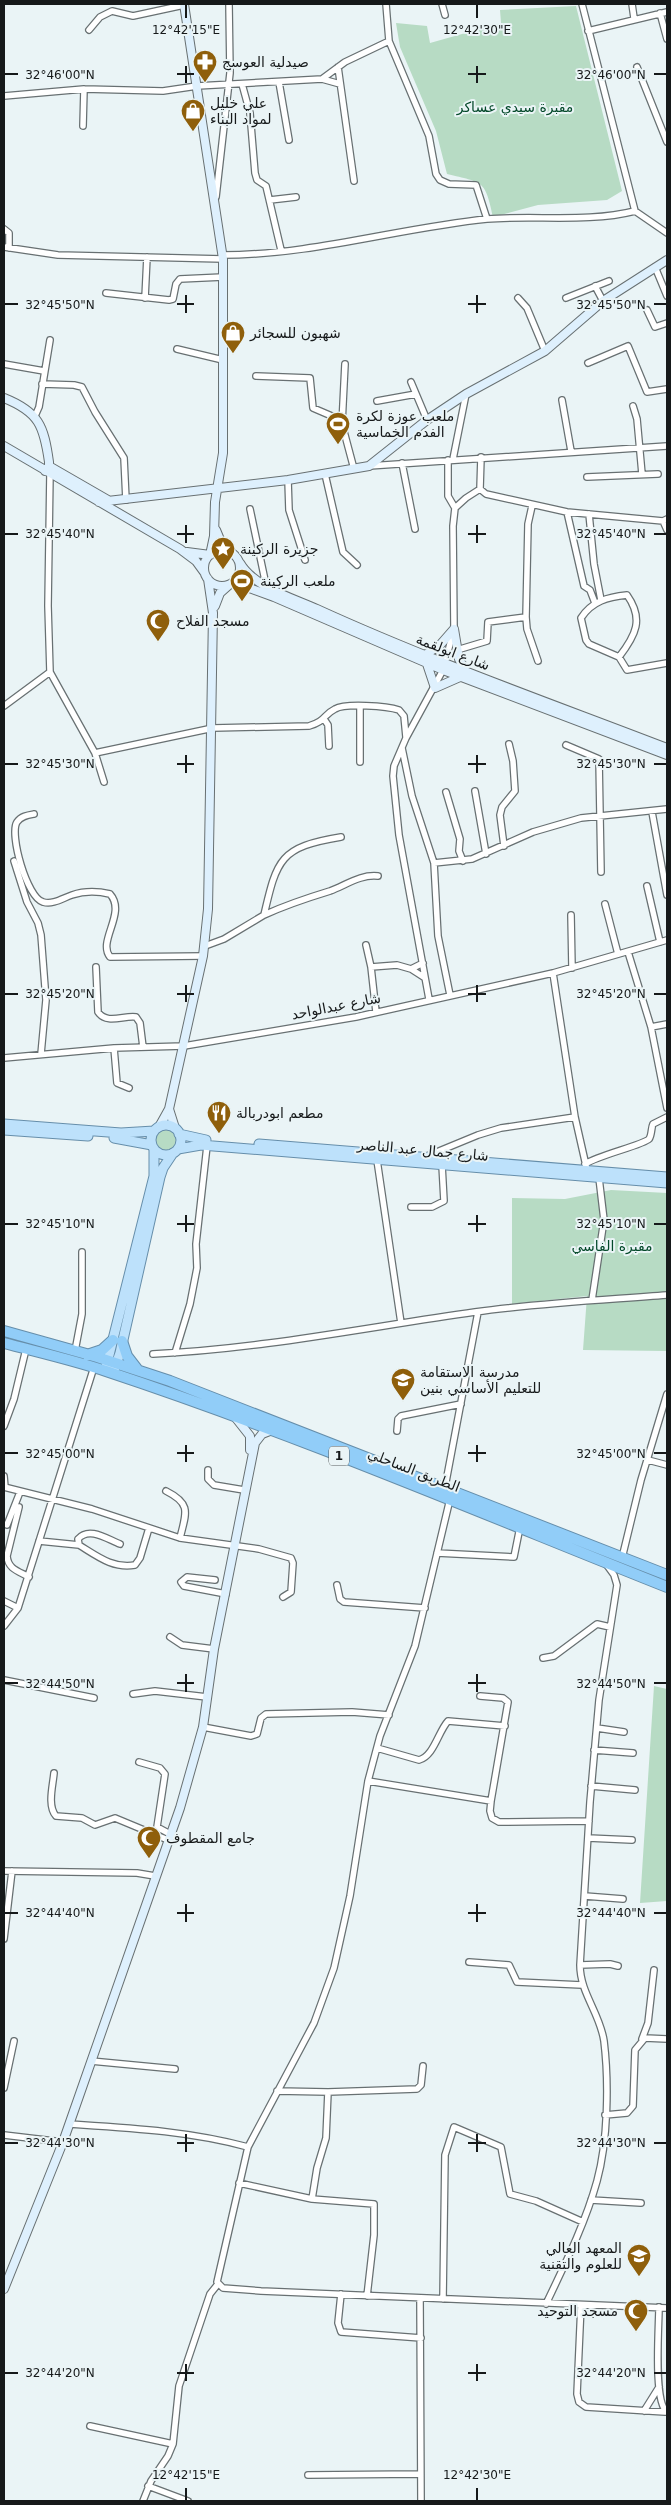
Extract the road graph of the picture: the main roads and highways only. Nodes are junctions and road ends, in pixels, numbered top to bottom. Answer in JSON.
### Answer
{"nodes":[{"id":1,"x":4,"y":1124,"type":"edge"},
{"id":2,"x":157,"y":1129,"type":"junction"},
{"id":3,"x":4,"y":1130,"type":"edge"},
{"id":4,"x":177,"y":1131,"type":"junction"},
{"id":5,"x":153,"y":1147,"type":"junction"},
{"id":6,"x":176,"y":1151,"type":"junction"},
{"id":7,"x":667,"y":1177,"type":"edge"},
{"id":8,"x":667,"y":1183,"type":"edge"},
{"id":9,"x":4,"y":1331,"type":"edge"},
{"id":10,"x":118,"y":1340,"type":"junction"},
{"id":11,"x":4,"y":1343,"type":"edge"},
{"id":12,"x":87,"y":1355,"type":"junction"},
{"id":13,"x":110,"y":1367,"type":"junction"},
{"id":14,"x":140,"y":1371,"type":"junction"},
{"id":15,"x":375,"y":1465,"type":"junction"},
{"id":16,"x":667,"y":1575,"type":"edge"},
{"id":17,"x":667,"y":1587,"type":"edge"}],
"edges":[{"from":1,"to":2,"type":"main road"},
{"from":2,"to":4,"type":"main road"},
{"from":2,"to":5,"type":"main road"},
{"from":3,"to":5,"type":"main road"},
{"from":4,"to":6,"type":"main road"},
{"from":4,"to":7,"type":"main road","name":"شارع جمال عبد الناصر"},
{"from":5,"to":6,"type":"main road"},
{"from":5,"to":10,"type":"main road"},
{"from":6,"to":8,"type":"main road","name":"شارع جمال عبد الناصر"},
{"from":6,"to":10,"type":"main road"},
{"from":9,"to":12,"type":"highway","name":"الطريق الساحلي"},
{"from":10,"to":12,"type":"highway"},
{"from":10,"to":13,"type":"main road"},
{"from":10,"to":14,"type":"highway"},
{"from":11,"to":13,"type":"highway","name":"الطريق الساحلي","number":"1"},
{"from":12,"to":13,"type":"highway","name":"الطريق الساحلي"},
{"from":13,"to":14,"type":"highway","name":"الطريق الساحلي"},
{"from":13,"to":15,"type":"highway","name":"الطريق الساحلي","number":"1"},
{"from":14,"to":15,"type":"highway","name":"الطريق الساحلي"},
{"from":15,"to":16,"type":"highway","name":"الطريق الساحلي"},
{"from":15,"to":17,"type":"highway","name":"الطريق الساحلي","number":"1"}]}
